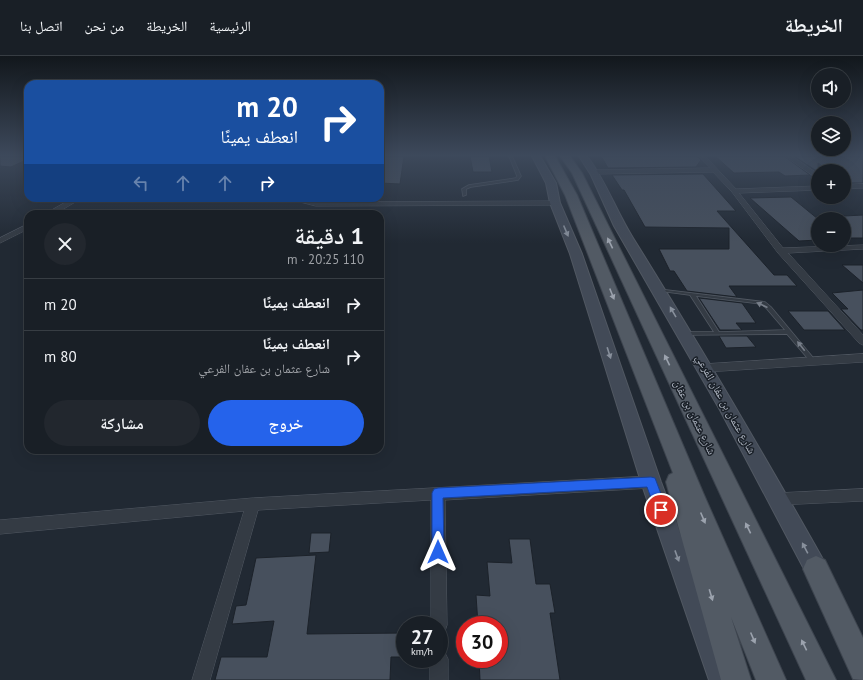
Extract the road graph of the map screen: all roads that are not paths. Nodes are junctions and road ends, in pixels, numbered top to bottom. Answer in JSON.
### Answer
{"nodes":[{"id":1,"x":476,"y":185,"type":"edge"},
{"id":2,"x":551,"y":185,"type":"edge"},
{"id":3,"x":566,"y":185,"type":"edge"},
{"id":4,"x":583,"y":185,"type":"edge"},
{"id":5,"x":601,"y":185,"type":"edge"},
{"id":6,"x":729,"y":185,"type":"edge"},
{"id":7,"x":863,"y":186,"type":"edge"},
{"id":8,"x":851,"y":187,"type":"edge"},
{"id":9,"x":811,"y":188,"type":"edge"},
{"id":10,"x":734,"y":191,"type":"junction"},
{"id":11,"x":464,"y":195,"type":"dead end"},
{"id":12,"x":71,"y":202,"type":"edge"},
{"id":13,"x":307,"y":202,"type":"edge"},
{"id":14,"x":555,"y":203,"type":"junction"},
{"id":15,"x":56,"y":210,"type":"edge"},
{"id":16,"x":24,"y":228,"type":"edge"},
{"id":17,"x":0,"y":241,"type":"edge"},
{"id":18,"x":863,"y":247,"type":"edge"},
{"id":19,"x":781,"y":251,"type":"junction"},
{"id":20,"x":660,"y":290,"type":"junction"},
{"id":21,"x":692,"y":294,"type":"junction"},
{"id":22,"x":790,"y":332,"type":"junction"},
{"id":23,"x":716,"y":333,"type":"junction"},
{"id":24,"x":686,"y":334,"type":"junction"},
{"id":25,"x":863,"y":341,"type":"edge"},
{"id":26,"x":863,"y":358,"type":"edge"},
{"id":27,"x":812,"y":360,"type":"junction"},
{"id":28,"x":706,"y":368,"type":"junction"},
{"id":29,"x":644,"y":370,"type":"junction"},
{"id":30,"x":651,"y":482,"type":"junction"},
{"id":31,"x":438,"y":493,"type":"junction"},
{"id":32,"x":863,"y":495,"type":"edge"},
{"id":33,"x":778,"y":499,"type":"junction"},
{"id":34,"x":253,"y":504,"type":"junction"},
{"id":35,"x":0,"y":527,"type":"edge"},
{"id":36,"x":816,"y":569,"type":"junction"},
{"id":37,"x":439,"y":616,"type":"edge"},
{"id":38,"x":863,"y":656,"type":"edge"},
{"id":39,"x":439,"y":668,"type":"edge"},
{"id":40,"x":863,"y":669,"type":"edge"},
{"id":41,"x":201,"y":680,"type":"edge"},
{"id":42,"x":439,"y":680,"type":"edge"},
{"id":43,"x":722,"y":680,"type":"edge"},
{"id":44,"x":736,"y":680,"type":"edge"},
{"id":45,"x":771,"y":680,"type":"edge"},
{"id":46,"x":821,"y":680,"type":"edge"}],
"edges":[{"from":1,"to":11,"type":"lane"},
{"from":2,"to":14,"type":"main road"},
{"from":3,"to":29,"type":"main road","one_way":true},
{"from":46,"to":4,"type":"main road","name":"شارع عثمان بن عفان","one_way":true},
{"from":5,"to":20,"type":"main road","name":"شارع عثمان بن عفان الفرعي"},
{"from":6,"to":10,"type":"street"},
{"from":7,"to":8,"type":"street"},
{"from":9,"to":10,"type":"street"},
{"from":10,"to":19,"type":"street"},
{"from":12,"to":15,"type":"street"},
{"from":13,"to":14,"type":"street"},
{"from":14,"to":30,"type":"main road","one_way":true},
{"from":16,"to":17,"type":"street"},
{"from":18,"to":19,"type":"street"},
{"from":19,"to":25,"type":"street"},
{"from":20,"to":21,"type":"lane"},
{"from":24,"to":20,"type":"main road","name":"شارع عثمان بن عفان الفرعي","one_way":true},
{"from":22,"to":21,"type":"lane","one_way":true},
{"from":21,"to":23,"type":"lane"},
{"from":22,"to":23,"type":"lane"},
{"from":27,"to":22,"type":"lane","one_way":true},
{"from":23,"to":24,"type":"lane"},
{"from":24,"to":28,"type":"main road","name":"شارع عثمان بن عفان الفرعي"},
{"from":26,"to":27,"type":"street"},
{"from":27,"to":28,"type":"street"},
{"from":28,"to":33,"type":"main road","name":"شارع عثمان بن عفان الفرعي"},
{"from":29,"to":44,"type":"main road","one_way":true},
{"from":29,"to":45,"type":"main road","one_way":true},
{"from":30,"to":31,"type":"street"},
{"from":30,"to":43,"type":"main road","one_way":true},
{"from":31,"to":34,"type":"street"},
{"from":31,"to":37,"type":"street"},
{"from":32,"to":33,"type":"street"},
{"from":36,"to":33,"type":"main road","name":"شارع عثمان بن عفان الفرعي","one_way":true},
{"from":34,"to":35,"type":"street"},
{"from":34,"to":41,"type":"street"},
{"from":36,"to":38,"type":"main road","name":"شارع عثمان بن عفان الفرعي"},
{"from":36,"to":40,"type":"main road"},
{"from":39,"to":42,"type":"street"}]}
